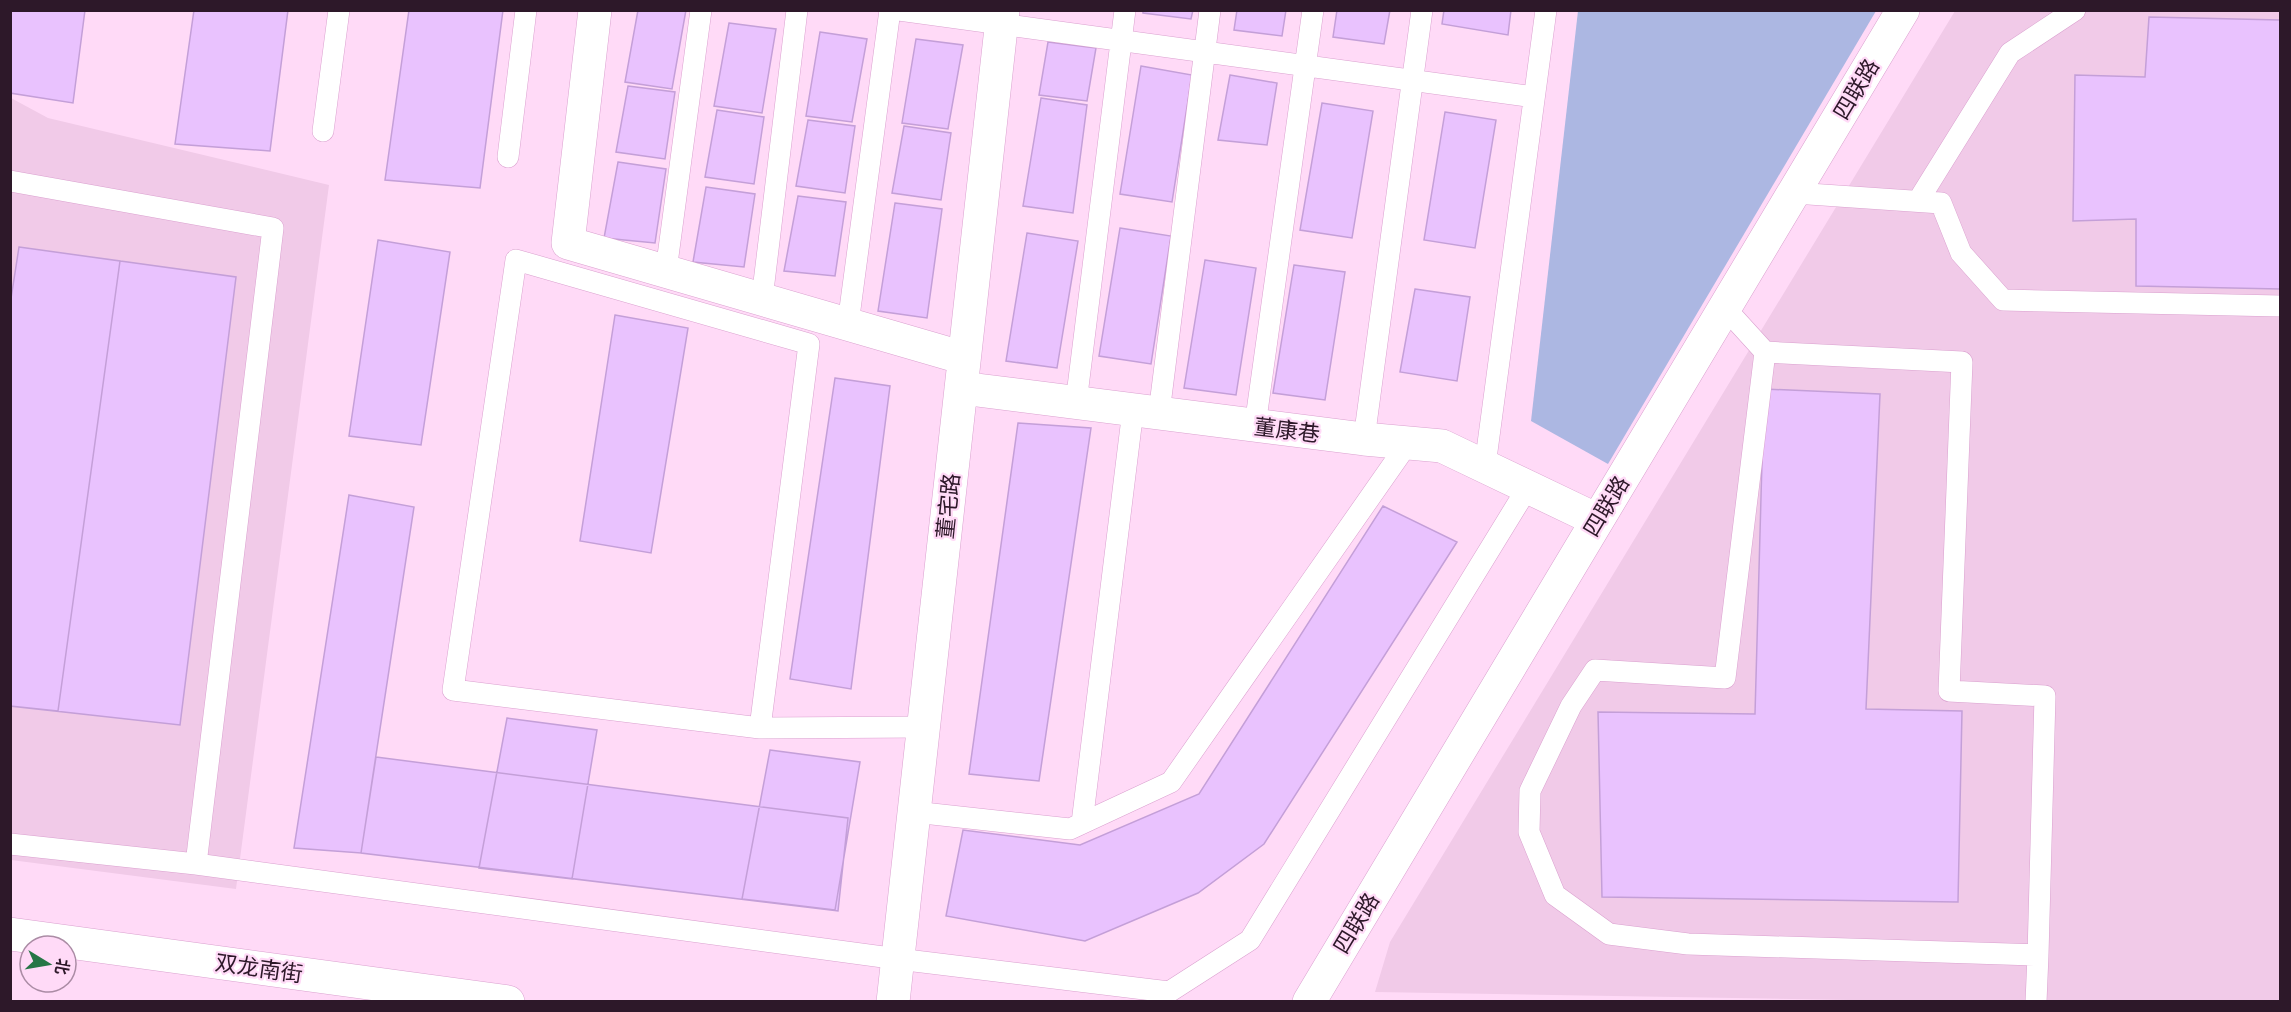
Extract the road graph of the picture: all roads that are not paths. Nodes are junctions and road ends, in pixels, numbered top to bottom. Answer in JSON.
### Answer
{"nodes":[{"id":1,"x":339,"y":10,"type":"edge"},
{"id":2,"x":526,"y":10,"type":"edge"},
{"id":3,"x":595,"y":10,"type":"edge"},
{"id":4,"x":701,"y":10,"type":"edge"},
{"id":5,"x":797,"y":10,"type":"edge"},
{"id":6,"x":890,"y":10,"type":"edge"},
{"id":7,"x":899,"y":10,"type":"edge"},
{"id":8,"x":1125,"y":10,"type":"edge"},
{"id":9,"x":1210,"y":10,"type":"edge"},
{"id":10,"x":1313,"y":10,"type":"edge"},
{"id":11,"x":1422,"y":10,"type":"edge"},
{"id":12,"x":1546,"y":10,"type":"edge"},
{"id":13,"x":1903,"y":10,"type":"edge"},
{"id":14,"x":2075,"y":10,"type":"edge"},
{"id":15,"x":1002,"y":18,"type":"edge"},
{"id":16,"x":1121,"y":41,"type":"junction"},
{"id":17,"x":1205,"y":52,"type":"junction"},
{"id":18,"x":1305,"y":66,"type":"junction"},
{"id":19,"x":1412,"y":80,"type":"junction"},
{"id":20,"x":1534,"y":97,"type":"junction"},
{"id":21,"x":323,"y":131,"type":"dead end"},
{"id":22,"x":508,"y":156,"type":"dead end"},
{"id":23,"x":10,"y":181,"type":"edge"},
{"id":24,"x":1794,"y":193,"type":"junction"},
{"id":25,"x":1918,"y":201,"type":"junction"},
{"id":26,"x":666,"y":271,"type":"junction"},
{"id":27,"x":762,"y":299,"type":"junction"},
{"id":28,"x":2280,"y":306,"type":"edge"},
{"id":29,"x":1725,"y":308,"type":"junction"},
{"id":30,"x":848,"y":324,"type":"junction"},
{"id":31,"x":1765,"y":352,"type":"junction"},
{"id":32,"x":963,"y":373,"type":"junction"},
{"id":33,"x":1076,"y":403,"type":"junction"},
{"id":34,"x":1146,"y":412,"type":"junction"},
{"id":35,"x":1255,"y":426,"type":"junction"},
{"id":36,"x":1364,"y":439,"type":"junction"},
{"id":37,"x":1408,"y":443,"type":"junction"},
{"id":38,"x":1485,"y":466,"type":"junction"},
{"id":39,"x":1528,"y":487,"type":"junction"},
{"id":40,"x":1598,"y":520,"type":"junction"},
{"id":41,"x":923,"y":727,"type":"junction"},
{"id":42,"x":760,"y":728,"type":"junction"},
{"id":43,"x":914,"y":812,"type":"junction"},
{"id":44,"x":1083,"y":823,"type":"junction"},
{"id":45,"x":10,"y":844,"type":"edge"},
{"id":46,"x":196,"y":864,"type":"junction"},
{"id":47,"x":10,"y":934,"type":"edge"},
{"id":48,"x":2038,"y":955,"type":"junction"},
{"id":49,"x":897,"y":959,"type":"junction"},
{"id":50,"x":508,"y":1002,"type":"edge"},
{"id":51,"x":893,"y":1002,"type":"edge"},
{"id":52,"x":1309,"y":1002,"type":"edge"},
{"id":53,"x":2036,"y":1002,"type":"edge"}],
"edges":[{"from":1,"to":21,"type":"lane"},
{"from":2,"to":22,"type":"lane"},
{"from":3,"to":26,"type":"street","name":"董康巷"},
{"from":4,"to":26,"type":"lane"},
{"from":5,"to":27,"type":"lane"},
{"from":6,"to":30,"type":"lane"},
{"from":7,"to":15,"type":"lane"},
{"from":8,"to":16,"type":"lane"},
{"from":9,"to":17,"type":"lane"},
{"from":10,"to":18,"type":"lane"},
{"from":11,"to":19,"type":"lane"},
{"from":12,"to":20,"type":"lane"},
{"from":13,"to":24,"type":"street","name":"四联路"},
{"from":14,"to":25,"type":"lane"},
{"from":15,"to":16,"type":"lane"},
{"from":15,"to":32,"type":"street","name":"董宅路"},
{"from":16,"to":17,"type":"lane"},
{"from":16,"to":33,"type":"lane"},
{"from":17,"to":18,"type":"lane"},
{"from":17,"to":34,"type":"lane"},
{"from":18,"to":19,"type":"lane"},
{"from":18,"to":35,"type":"lane"},
{"from":19,"to":20,"type":"lane"},
{"from":19,"to":36,"type":"lane"},
{"from":20,"to":38,"type":"lane"},
{"from":23,"to":46,"type":"lane"},
{"from":24,"to":25,"type":"lane"},
{"from":24,"to":29,"type":"street","name":"四联路"},
{"from":25,"to":28,"type":"lane"},
{"from":26,"to":27,"type":"street","name":"董康巷"},
{"from":27,"to":30,"type":"street","name":"董康巷"},
{"from":29,"to":31,"type":"lane"},
{"from":29,"to":40,"type":"street","name":"四联路"},
{"from":30,"to":32,"type":"street","name":"董康巷"},
{"from":31,"to":48,"type":"lane"},
{"from":31,"to":48,"type":"lane"},
{"from":32,"to":33,"type":"street","name":"董康巷"},
{"from":32,"to":41,"type":"street","name":"董宅路"},
{"from":33,"to":34,"type":"street","name":"董康巷"},
{"from":34,"to":35,"type":"street","name":"董康巷"},
{"from":34,"to":44,"type":"lane"},
{"from":35,"to":36,"type":"street","name":"董康巷"},
{"from":36,"to":37,"type":"street","name":"董康巷"},
{"from":37,"to":38,"type":"street","name":"董康巷"},
{"from":37,"to":44,"type":"lane"},
{"from":38,"to":39,"type":"street","name":"董康巷"},
{"from":39,"to":40,"type":"street","name":"董康巷"},
{"from":39,"to":49,"type":"lane"},
{"from":40,"to":52,"type":"street","name":"四联路"},
{"from":41,"to":42,"type":"lane"},
{"from":41,"to":43,"type":"street","name":"董宅路"},
{"from":42,"to":42,"type":"lane"},
{"from":43,"to":44,"type":"lane"},
{"from":43,"to":49,"type":"street","name":"董宅路"},
{"from":45,"to":46,"type":"lane"},
{"from":46,"to":49,"type":"lane"},
{"from":47,"to":50,"type":"street","name":"双龙南街"},
{"from":48,"to":53,"type":"lane"},
{"from":49,"to":51,"type":"street","name":"董宅路"}]}
